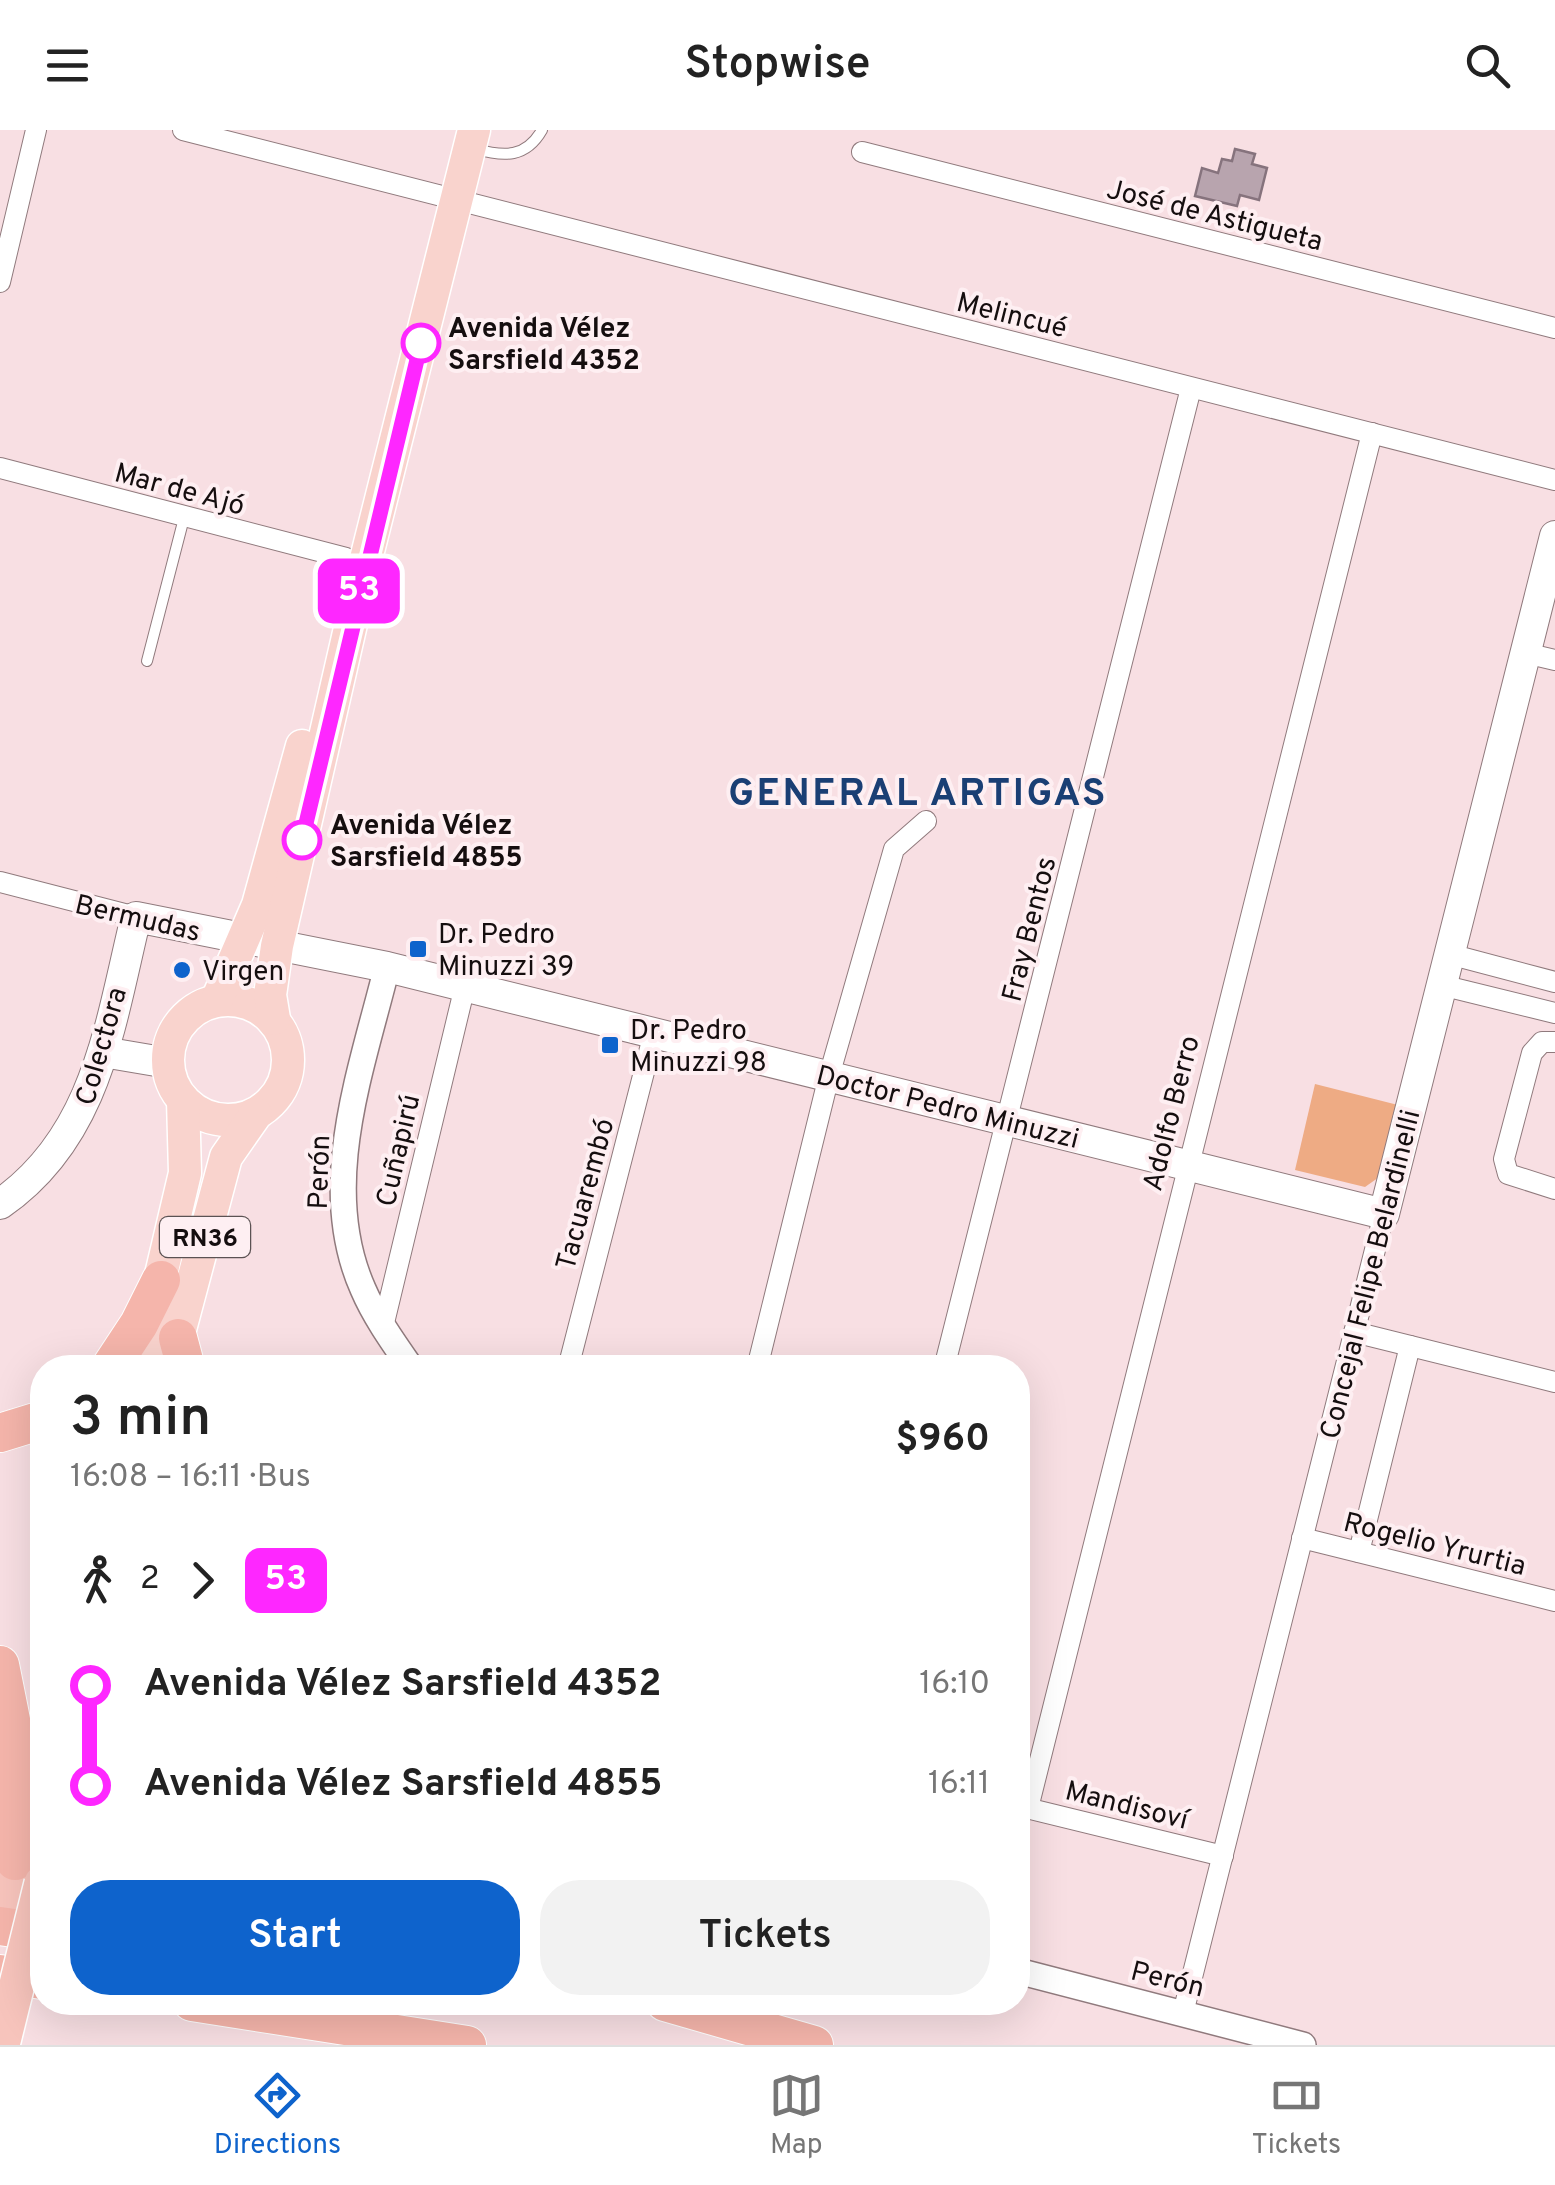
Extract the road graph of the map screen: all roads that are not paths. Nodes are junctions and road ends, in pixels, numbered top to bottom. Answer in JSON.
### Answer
{"nodes":[{"id":1,"x":36,"y":130,"type":"edge"},
{"id":2,"x":183,"y":130,"type":"edge"},
{"id":3,"x":542,"y":130,"type":"edge"},
{"id":4,"x":466,"y":136,"type":"edge"},
{"id":5,"x":862,"y":152,"type":"dead end"},
{"id":6,"x":447,"y":198,"type":"junction"},
{"id":7,"x":0,"y":278,"type":"edge"},
{"id":8,"x":1555,"y":328,"type":"edge"},
{"id":9,"x":1191,"y":388,"type":"junction"},
{"id":10,"x":1372,"y":433,"type":"junction"},
{"id":11,"x":0,"y":468,"type":"edge"},
{"id":12,"x":1555,"y":480,"type":"edge"},
{"id":13,"x":184,"y":518,"type":"junction"},
{"id":14,"x":1555,"y":536,"type":"edge"},
{"id":15,"x":346,"y":558,"type":"junction"},
{"id":16,"x":1540,"y":656,"type":"edge"},
{"id":17,"x":147,"y":661,"type":"dead end"},
{"id":18,"x":926,"y":821,"type":"dead end"},
{"id":19,"x":0,"y":882,"type":"edge"},
{"id":20,"x":136,"y":917,"type":"junction"},
{"id":21,"x":244,"y":942,"type":"junction"},
{"id":22,"x":277,"y":946,"type":"junction"},
{"id":23,"x":1450,"y":954,"type":"junction"},
{"id":24,"x":387,"y":967,"type":"junction"},
{"id":25,"x":1555,"y":982,"type":"edge"},
{"id":26,"x":1441,"y":985,"type":"junction"},
{"id":27,"x":465,"y":986,"type":"junction"},
{"id":28,"x":216,"y":1000,"type":"junction"},
{"id":29,"x":1555,"y":1013,"type":"edge"},
{"id":30,"x":274,"y":1020,"type":"junction"},
{"id":31,"x":654,"y":1033,"type":"junction"},
{"id":32,"x":1555,"y":1042,"type":"edge"},
{"id":33,"x":102,"y":1052,"type":"junction"},
{"id":34,"x":168,"y":1063,"type":"junction"},
{"id":35,"x":830,"y":1076,"type":"junction"},
{"id":36,"x":183,"y":1100,"type":"junction"},
{"id":37,"x":256,"y":1114,"type":"junction"},
{"id":38,"x":1008,"y":1121,"type":"junction"},
{"id":39,"x":1185,"y":1165,"type":"junction"},
{"id":40,"x":1555,"y":1190,"type":"edge"},
{"id":41,"x":0,"y":1204,"type":"edge"},
{"id":42,"x":1384,"y":1214,"type":"junction"},
{"id":43,"x":161,"y":1280,"type":"junction"},
{"id":44,"x":383,"y":1327,"type":"junction"},
{"id":45,"x":1354,"y":1332,"type":"junction"},
{"id":46,"x":1410,"y":1346,"type":"junction"},
{"id":47,"x":119,"y":1355,"type":"edge"},
{"id":48,"x":142,"y":1355,"type":"edge"},
{"id":49,"x":179,"y":1355,"type":"edge"},
{"id":50,"x":402,"y":1355,"type":"edge"},
{"id":51,"x":571,"y":1355,"type":"edge"},
{"id":52,"x":760,"y":1355,"type":"edge"},
{"id":53,"x":947,"y":1355,"type":"edge"},
{"id":54,"x":1555,"y":1382,"type":"edge"},
{"id":55,"x":30,"y":1424,"type":"edge"},
{"id":56,"x":0,"y":1433,"type":"edge"},
{"id":57,"x":1302,"y":1538,"type":"junction"},
{"id":58,"x":1359,"y":1552,"type":"junction"},
{"id":59,"x":1555,"y":1601,"type":"edge"},
{"id":60,"x":0,"y":1664,"type":"edge"},
{"id":61,"x":1030,"y":1779,"type":"edge"},
{"id":62,"x":1030,"y":1809,"type":"edge"},
{"id":63,"x":1223,"y":1856,"type":"junction"},
{"id":64,"x":29,"y":1872,"type":"edge"},
{"id":65,"x":16,"y":1927,"type":"edge"},
{"id":66,"x":0,"y":1974,"type":"edge"},
{"id":67,"x":1030,"y":1975,"type":"edge"},
{"id":68,"x":30,"y":1978,"type":"edge"},
{"id":69,"x":1183,"y":2013,"type":"junction"},
{"id":70,"x":275,"y":2015,"type":"edge"},
{"id":71,"x":710,"y":2015,"type":"edge"},
{"id":72,"x":770,"y":2015,"type":"edge"},
{"id":73,"x":2,"y":2045,"type":"edge"},
{"id":74,"x":466,"y":2045,"type":"edge"},
{"id":75,"x":814,"y":2045,"type":"edge"},
{"id":76,"x":824,"y":2045,"type":"edge"},
{"id":77,"x":1303,"y":2045,"type":"edge"}],
"edges":[{"from":1,"to":7,"type":"street"},
{"from":2,"to":6,"type":"street","name":"Melincué"},
{"from":3,"to":4,"type":"lane"},
{"from":4,"to":6,"type":"main road","number":"RN36"},
{"from":5,"to":8,"type":"street","name":"José de Astigueta"},
{"from":6,"to":9,"type":"street","name":"Melincué"},
{"from":6,"to":15,"type":"main road","number":"RN36"},
{"from":6,"to":22,"type":"main road","number":"RN36"},
{"from":9,"to":10,"type":"street","name":"Melincué"},
{"from":9,"to":38,"type":"street","name":"Fray Bentos"},
{"from":10,"to":12,"type":"street","name":"Melincué"},
{"from":10,"to":39,"type":"street","name":"Adolfo Berro"},
{"from":11,"to":13,"type":"street","name":"Mar de Ajó"},
{"from":13,"to":15,"type":"street","name":"Mar de Ajó"},
{"from":13,"to":17,"type":"lane"},
{"from":14,"to":16,"type":"main road","name":"Concejal Felipe Belardinelli"},
{"from":15,"to":21,"type":"main road","number":"RN36"},
{"from":16,"to":23,"type":"main road","name":"Concejal Felipe Belardinelli"},
{"from":18,"to":35,"type":"street"},
{"from":19,"to":20,"type":"street","name":"Bermudas"},
{"from":20,"to":21,"type":"main road","name":"Bermudas"},
{"from":20,"to":33,"type":"main road","name":"Colectora"},
{"from":21,"to":22,"type":"main road","name":"Bermudas"},
{"from":21,"to":28,"type":"main road","number":"RN36"},
{"from":22,"to":24,"type":"main road","name":"Doctor Pedro Minuzzi"},
{"from":22,"to":30,"type":"main road","number":"RN36"},
{"from":23,"to":25,"type":"street"},
{"from":23,"to":26,"type":"main road","name":"Concejal Felipe Belardinelli"},
{"from":24,"to":27,"type":"main road","name":"Doctor Pedro Minuzzi"},
{"from":24,"to":44,"type":"street","name":"Perón"},
{"from":26,"to":29,"type":"street"},
{"from":26,"to":42,"type":"main road","name":"Concejal Felipe Belardinelli"},
{"from":27,"to":31,"type":"main road","name":"Doctor Pedro Minuzzi"},
{"from":27,"to":44,"type":"street","name":"Cuñapirú"},
{"from":28,"to":30,"type":"main road"},
{"from":28,"to":34,"type":"main road","number":"RN36"},
{"from":30,"to":37,"type":"main road","number":"RN36"},
{"from":31,"to":35,"type":"main road","name":"Doctor Pedro Minuzzi"},
{"from":31,"to":51,"type":"street","name":"Tacuarembó"},
{"from":32,"to":40,"type":"street"},
{"from":33,"to":34,"type":"main road"},
{"from":33,"to":41,"type":"main road","name":"Colectora"},
{"from":34,"to":36,"type":"main road","number":"RN36"},
{"from":35,"to":38,"type":"main road","name":"Doctor Pedro Minuzzi"},
{"from":35,"to":52,"type":"street"},
{"from":36,"to":37,"type":"main road"},
{"from":36,"to":43,"type":"main road","number":"RN36"},
{"from":37,"to":49,"type":"main road","number":"RN36"},
{"from":38,"to":39,"type":"main road","name":"Doctor Pedro Minuzzi"},
{"from":38,"to":53,"type":"street","name":"Fray Bentos"},
{"from":39,"to":42,"type":"main road","name":"Doctor Pedro Minuzzi"},
{"from":39,"to":61,"type":"street","name":"Adolfo Berro"},
{"from":42,"to":45,"type":"street","name":"Concejal Felipe Belardinelli"},
{"from":43,"to":47,"type":"highway"},
{"from":43,"to":48,"type":"main road","number":"RN36"},
{"from":44,"to":50,"type":"street","name":"Perón"},
{"from":45,"to":46,"type":"street"},
{"from":45,"to":57,"type":"street","name":"Concejal Felipe Belardinelli"},
{"from":46,"to":54,"type":"street"},
{"from":46,"to":58,"type":"street"},
{"from":55,"to":56,"type":"highway"},
{"from":57,"to":58,"type":"street","name":"Rogelio Yrurtia"},
{"from":57,"to":63,"type":"street","name":"Concejal Felipe Belardinelli"},
{"from":58,"to":59,"type":"street","name":"Rogelio Yrurtia"},
{"from":60,"to":64,"type":"highway"},
{"from":62,"to":63,"type":"street","name":"Mandisoví"},
{"from":63,"to":69,"type":"street","name":"Concejal Felipe Belardinelli"},
{"from":64,"to":65,"type":"highway"},
{"from":64,"to":73,"type":"highway","bridge":true},
{"from":66,"to":68,"type":"highway"},
{"from":67,"to":69,"type":"street","name":"Perón"},
{"from":69,"to":77,"type":"street","name":"Perón"},
{"from":70,"to":74,"type":"highway"},
{"from":71,"to":75,"type":"highway"},
{"from":72,"to":76,"type":"highway"}]}
